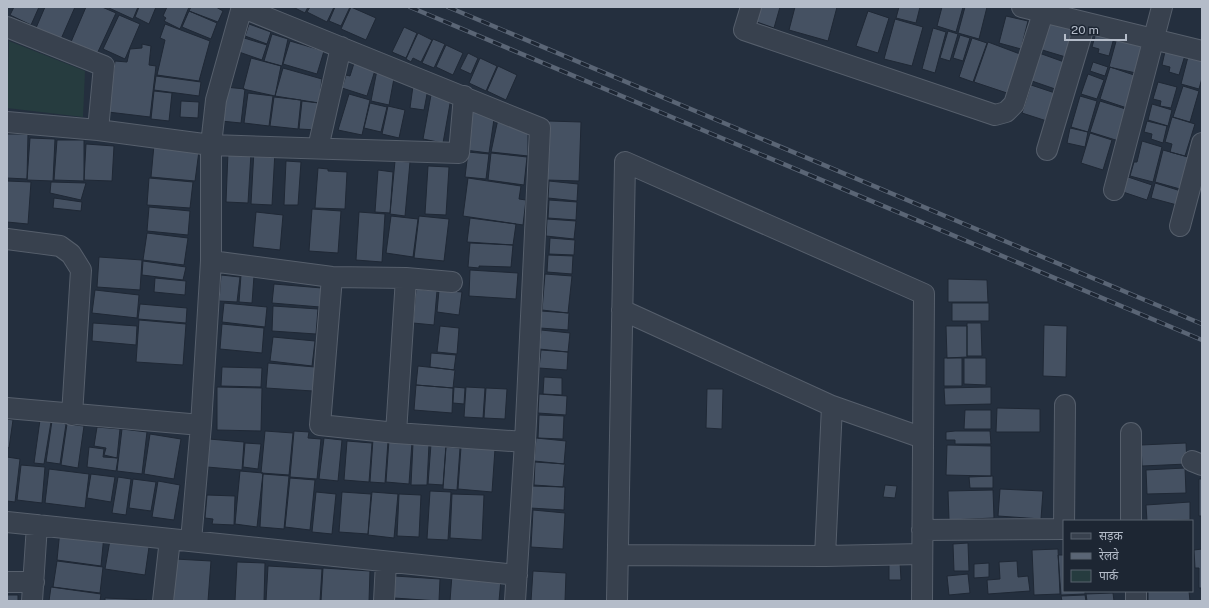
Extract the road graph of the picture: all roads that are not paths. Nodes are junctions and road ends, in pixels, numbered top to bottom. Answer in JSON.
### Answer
{"nodes":[{"id":1,"x":242,"y":7,"type":"edge"},
{"id":2,"x":751,"y":7,"type":"edge"},
{"id":3,"x":1022,"y":7,"type":"edge"},
{"id":4,"x":1162,"y":7,"type":"edge"},
{"id":5,"x":1044,"y":10,"type":"edge"},
{"id":6,"x":1084,"y":22,"type":"junction"},
{"id":7,"x":7,"y":27,"type":"edge"},
{"id":8,"x":1153,"y":39,"type":"junction"},
{"id":9,"x":341,"y":47,"type":"junction"},
{"id":10,"x":1202,"y":50,"type":"edge"},
{"id":11,"x":464,"y":96,"type":"junction"},
{"id":12,"x":7,"y":122,"type":"edge"},
{"id":13,"x":98,"y":130,"type":"junction"},
{"id":14,"x":1202,"y":143,"type":"edge"},
{"id":15,"x":211,"y":145,"type":"junction"},
{"id":16,"x":318,"y":148,"type":"junction"},
{"id":17,"x":1047,"y":150,"type":"dead end"},
{"id":18,"x":1114,"y":190,"type":"dead end"},
{"id":19,"x":1180,"y":226,"type":"dead end"},
{"id":20,"x":7,"y":239,"type":"edge"},
{"id":21,"x":211,"y":261,"type":"junction"},
{"id":22,"x":332,"y":277,"type":"junction"},
{"id":23,"x":406,"y":278,"type":"junction"},
{"id":24,"x":452,"y":282,"type":"dead end"},
{"id":25,"x":622,"y":310,"type":"junction"},
{"id":26,"x":1065,"y":405,"type":"dead end"},
{"id":27,"x":832,"y":406,"type":"junction"},
{"id":28,"x":7,"y":408,"type":"edge"},
{"id":29,"x":72,"y":414,"type":"junction"},
{"id":30,"x":201,"y":425,"type":"junction"},
{"id":31,"x":396,"y":433,"type":"junction"},
{"id":32,"x":1131,"y":433,"type":"dead end"},
{"id":33,"x":923,"y":438,"type":"junction"},
{"id":34,"x":525,"y":442,"type":"junction"},
{"id":35,"x":1064,"y":520,"type":"edge"},
{"id":36,"x":1131,"y":520,"type":"edge"},
{"id":37,"x":7,"y":522,"type":"edge"},
{"id":38,"x":38,"y":525,"type":"junction"},
{"id":39,"x":922,"y":530,"type":"junction"},
{"id":40,"x":1063,"y":530,"type":"edge"},
{"id":41,"x":170,"y":539,"type":"junction"},
{"id":42,"x":190,"y":541,"type":"junction"},
{"id":43,"x":922,"y":554,"type":"junction"},
{"id":44,"x":618,"y":555,"type":"junction"},
{"id":45,"x":825,"y":556,"type":"junction"},
{"id":46,"x":386,"y":562,"type":"junction"},
{"id":47,"x":517,"y":575,"type":"junction"},
{"id":48,"x":7,"y":582,"type":"edge"},
{"id":49,"x":33,"y":591,"type":"edge"},
{"id":50,"x":163,"y":601,"type":"edge"},
{"id":51,"x":384,"y":601,"type":"edge"},
{"id":52,"x":515,"y":601,"type":"edge"},
{"id":53,"x":617,"y":601,"type":"edge"},
{"id":54,"x":922,"y":601,"type":"edge"}],
"edges":[{"from":1,"to":9,"type":"street"},
{"from":1,"to":15,"type":"street"},
{"from":2,"to":5,"type":"street"},
{"from":3,"to":5,"type":"street"},
{"from":4,"to":8,"type":"street"},
{"from":5,"to":6,"type":"street"},
{"from":6,"to":8,"type":"street"},
{"from":6,"to":17,"type":"street"},
{"from":7,"to":13,"type":"street"},
{"from":8,"to":10,"type":"street"},
{"from":8,"to":18,"type":"street"},
{"from":9,"to":11,"type":"street"},
{"from":9,"to":16,"type":"street"},
{"from":11,"to":16,"type":"street"},
{"from":11,"to":34,"type":"street"},
{"from":12,"to":13,"type":"street"},
{"from":13,"to":15,"type":"street"},
{"from":14,"to":19,"type":"street"},
{"from":15,"to":16,"type":"street"},
{"from":15,"to":21,"type":"street"},
{"from":20,"to":29,"type":"street"},
{"from":21,"to":22,"type":"street"},
{"from":21,"to":30,"type":"street"},
{"from":22,"to":23,"type":"street"},
{"from":22,"to":31,"type":"street"},
{"from":23,"to":24,"type":"street"},
{"from":23,"to":31,"type":"street"},
{"from":25,"to":27,"type":"street"},
{"from":25,"to":33,"type":"street"},
{"from":25,"to":44,"type":"street"},
{"from":26,"to":35,"type":"street"},
{"from":27,"to":33,"type":"street"},
{"from":27,"to":45,"type":"street"},
{"from":28,"to":29,"type":"street"},
{"from":29,"to":30,"type":"street"},
{"from":30,"to":42,"type":"street"},
{"from":31,"to":34,"type":"street"},
{"from":32,"to":36,"type":"street"},
{"from":33,"to":39,"type":"street"},
{"from":34,"to":47,"type":"street"},
{"from":37,"to":38,"type":"street"},
{"from":38,"to":41,"type":"street"},
{"from":38,"to":49,"type":"street"},
{"from":39,"to":40,"type":"street"},
{"from":39,"to":43,"type":"street"},
{"from":41,"to":42,"type":"street"},
{"from":41,"to":50,"type":"street"},
{"from":42,"to":46,"type":"street"},
{"from":43,"to":45,"type":"street"},
{"from":43,"to":54,"type":"street"},
{"from":44,"to":45,"type":"street"},
{"from":44,"to":53,"type":"street"},
{"from":46,"to":47,"type":"street"},
{"from":46,"to":51,"type":"street"},
{"from":47,"to":52,"type":"street"},
{"from":48,"to":49,"type":"street"}]}
